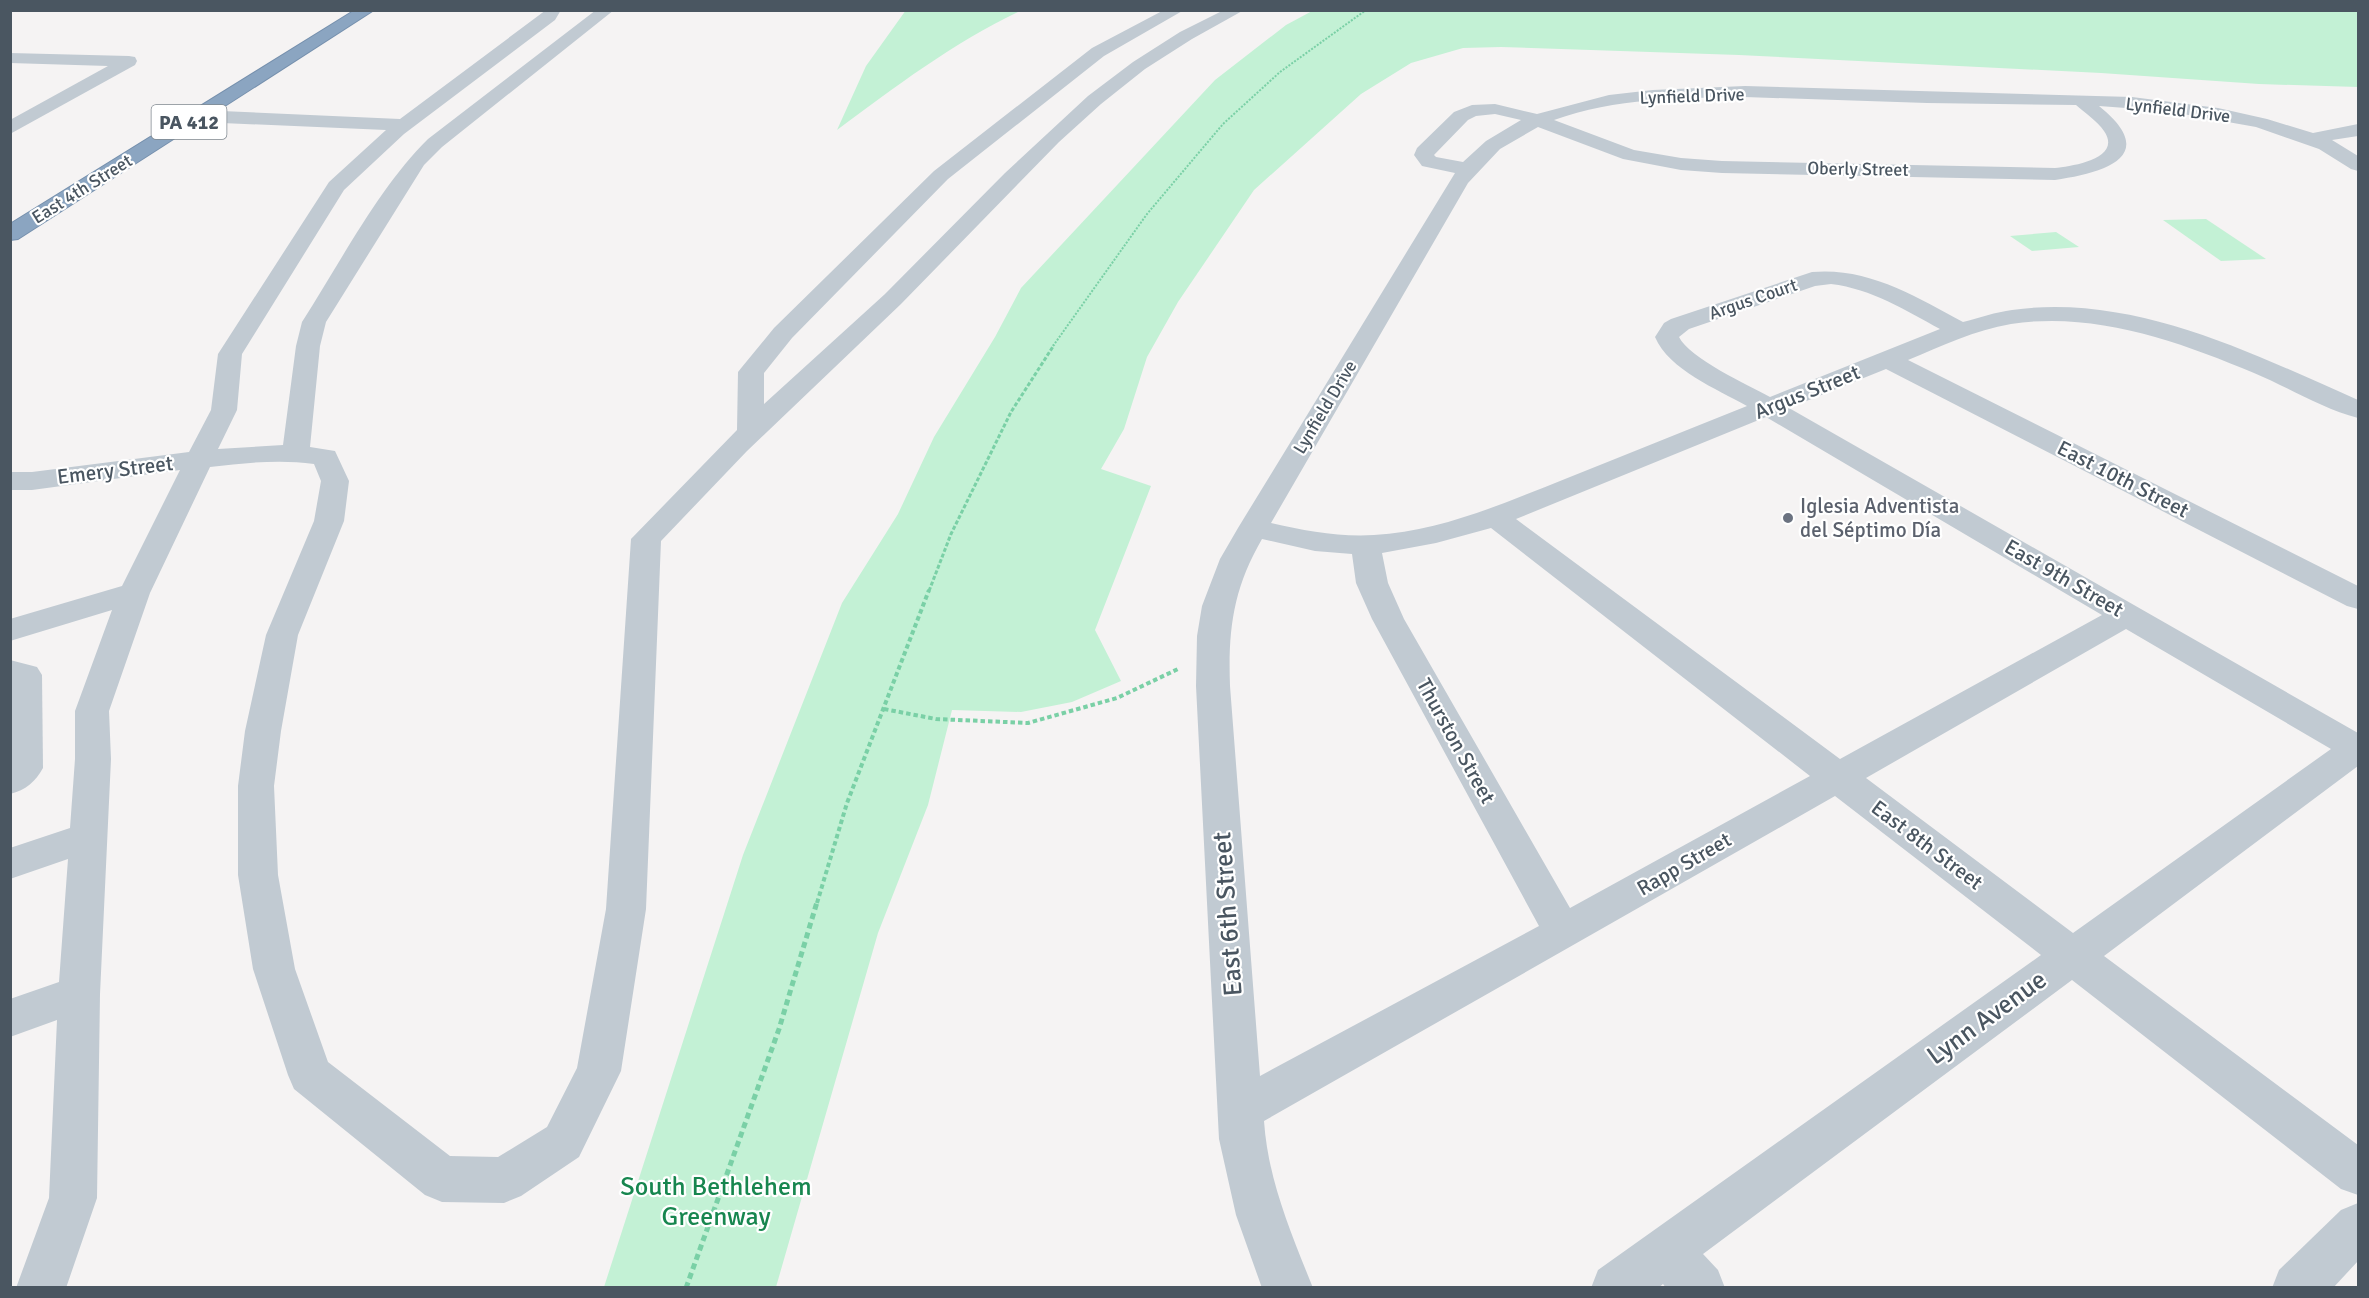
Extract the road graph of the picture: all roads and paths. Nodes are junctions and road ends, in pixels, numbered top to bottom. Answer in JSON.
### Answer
{"nodes":[{"id":1,"x":334,"y":10,"type":"edge"},
{"id":2,"x":367,"y":10,"type":"edge"},
{"id":3,"x":554,"y":10,"type":"edge"},
{"id":4,"x":607,"y":10,"type":"edge"},
{"id":5,"x":1177,"y":10,"type":"edge"},
{"id":6,"x":1238,"y":10,"type":"edge"},
{"id":7,"x":1366,"y":10,"type":"edge"},
{"id":8,"x":306,"y":27,"type":"dead end"},
{"id":9,"x":10,"y":58,"type":"edge"},
{"id":10,"x":2082,"y":101,"type":"junction"},
{"id":11,"x":199,"y":116,"type":"junction"},
{"id":12,"x":1537,"y":120,"type":"junction"},
{"id":13,"x":404,"y":125,"type":"junction"},
{"id":14,"x":10,"y":128,"type":"edge"},
{"id":15,"x":2358,"y":130,"type":"edge"},
{"id":16,"x":2309,"y":139,"type":"junction"},
{"id":17,"x":2358,"y":165,"type":"edge"},
{"id":18,"x":1467,"y":169,"type":"junction"},
{"id":19,"x":10,"y":234,"type":"edge"},
{"id":20,"x":1960,"y":330,"type":"junction"},
{"id":21,"x":1887,"y":359,"type":"junction"},
{"id":22,"x":1769,"y":408,"type":"junction"},
{"id":23,"x":2358,"y":410,"type":"edge"},
{"id":24,"x":750,"y":432,"type":"junction"},
{"id":25,"x":296,"y":453,"type":"junction"},
{"id":26,"x":198,"y":461,"type":"junction"},
{"id":27,"x":18,"y":484,"type":"edge"},
{"id":28,"x":1495,"y":518,"type":"junction"},
{"id":29,"x":1250,"y":534,"type":"junction"},
{"id":30,"x":1365,"y":544,"type":"junction"},
{"id":31,"x":134,"y":593,"type":"junction"},
{"id":32,"x":2358,"y":599,"type":"edge"},
{"id":33,"x":2126,"y":615,"type":"junction"},
{"id":34,"x":10,"y":630,"type":"edge"},
{"id":35,"x":1212,"y":662,"type":"junction"},
{"id":36,"x":10,"y":671,"type":"edge"},
{"id":37,"x":884,"y":709,"type":"junction"},
{"id":38,"x":2358,"y":749,"type":"edge"},
{"id":39,"x":1837,"y":777,"type":"junction"},
{"id":40,"x":10,"y":781,"type":"edge"},
{"id":41,"x":88,"y":837,"type":"junction"},
{"id":42,"x":10,"y":864,"type":"edge"},
{"id":43,"x":1563,"y":932,"type":"junction"},
{"id":44,"x":2073,"y":956,"type":"junction"},
{"id":45,"x":79,"y":994,"type":"junction"},
{"id":46,"x":10,"y":1018,"type":"edge"},
{"id":47,"x":1240,"y":1110,"type":"junction"},
{"id":48,"x":2358,"y":1173,"type":"edge"},
{"id":49,"x":2358,"y":1227,"type":"edge"},
{"id":50,"x":1667,"y":1251,"type":"junction"},
{"id":51,"x":40,"y":1287,"type":"edge"},
{"id":52,"x":686,"y":1287,"type":"edge"},
{"id":53,"x":1288,"y":1287,"type":"edge"},
{"id":54,"x":1616,"y":1287,"type":"edge"},
{"id":55,"x":1700,"y":1287,"type":"edge"},
{"id":56,"x":2297,"y":1287,"type":"edge"}],
"edges":[{"from":1,"to":8,"type":"highway"},
{"from":2,"to":11,"type":"highway","name":"East 4th Street","number":"PA 412"},
{"from":3,"to":13,"type":"street"},
{"from":4,"to":25,"type":"street"},
{"from":5,"to":24,"type":"street"},
{"from":6,"to":24,"type":"street"},
{"from":7,"to":37,"type":"path"},
{"from":9,"to":14,"type":"street"},
{"from":10,"to":12,"type":"street","name":"Lynfield Drive"},
{"from":10,"to":12,"type":"street","name":"Oberly Street"},
{"from":10,"to":16,"type":"street","name":"Lynfield Drive"},
{"from":11,"to":13,"type":"street"},
{"from":11,"to":19,"type":"highway","name":"East 4th Street","number":"PA 412"},
{"from":12,"to":18,"type":"street","name":"Lynfield Drive"},
{"from":12,"to":18,"type":"street"},
{"from":13,"to":26,"type":"street"},
{"from":15,"to":16,"type":"street"},
{"from":16,"to":17,"type":"street","name":"Lynfield Drive"},
{"from":18,"to":29,"type":"street","name":"Lynfield Drive"},
{"from":20,"to":21,"type":"street","name":"Argus Street"},
{"from":20,"to":22,"type":"street","name":"Argus Court"},
{"from":20,"to":23,"type":"street","name":"Argus Street"},
{"from":21,"to":22,"type":"street","name":"Argus Street"},
{"from":21,"to":32,"type":"street","name":"East 10th Street"},
{"from":22,"to":28,"type":"street","name":"Argus Street"},
{"from":22,"to":33,"type":"street","name":"East 9th Street"},
{"from":24,"to":25,"type":"street","name":"Emery Street"},
{"from":25,"to":26,"type":"street","name":"Emery Street"},
{"from":26,"to":27,"type":"street","name":"Emery Street"},
{"from":26,"to":31,"type":"street"},
{"from":28,"to":30,"type":"street","name":"Argus Street"},
{"from":28,"to":39,"type":"street","name":"East 8th Street"},
{"from":29,"to":30,"type":"street","name":"Argus Street"},
{"from":29,"to":35,"type":"street","name":"East 6th Street"},
{"from":30,"to":43,"type":"street","name":"Thurston Street"},
{"from":31,"to":34,"type":"street"},
{"from":31,"to":41,"type":"street"},
{"from":33,"to":38,"type":"street","name":"East 9th Street"},
{"from":33,"to":39,"type":"street","name":"Rapp Street"},
{"from":35,"to":37,"type":"path"},
{"from":35,"to":47,"type":"street","name":"East 6th Street"},
{"from":36,"to":40,"type":"street"},
{"from":37,"to":52,"type":"path"},
{"from":38,"to":44,"type":"street","name":"Lynn Avenue"},
{"from":39,"to":43,"type":"street","name":"Rapp Street"},
{"from":39,"to":44,"type":"street","name":"East 8th Street"},
{"from":41,"to":42,"type":"street"},
{"from":41,"to":45,"type":"street"},
{"from":43,"to":47,"type":"street","name":"Rapp Street"},
{"from":44,"to":48,"type":"street","name":"East 8th Street"},
{"from":44,"to":50,"type":"street","name":"Lynn Avenue"},
{"from":45,"to":46,"type":"street"},
{"from":45,"to":51,"type":"street"},
{"from":47,"to":53,"type":"street","name":"East 6th Street"},
{"from":49,"to":56,"type":"street"},
{"from":50,"to":54,"type":"street","name":"Lynn Avenue"},
{"from":50,"to":55,"type":"street"}]}
